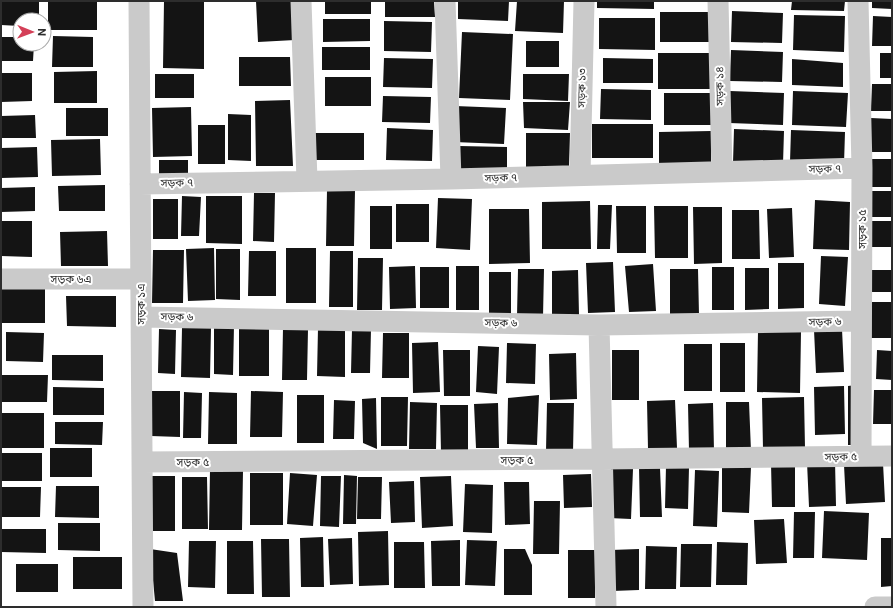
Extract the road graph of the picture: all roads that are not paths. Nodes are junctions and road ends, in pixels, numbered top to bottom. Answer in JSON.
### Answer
{"nodes":[{"id":1,"x":139,"y":1,"type":"edge"},
{"id":2,"x":301,"y":1,"type":"edge"},
{"id":3,"x":445,"y":1,"type":"edge"},
{"id":4,"x":584,"y":1,"type":"edge"},
{"id":5,"x":718,"y":1,"type":"edge"},
{"id":6,"x":858,"y":1,"type":"edge"},
{"id":7,"x":862,"y":168,"type":"junction"},
{"id":8,"x":722,"y":172,"type":"junction"},
{"id":9,"x":580,"y":176,"type":"junction"},
{"id":10,"x":451,"y":179,"type":"junction"},
{"id":11,"x":307,"y":181,"type":"junction"},
{"id":12,"x":140,"y":184,"type":"junction"},
{"id":13,"x":1,"y":279,"type":"edge"},
{"id":14,"x":141,"y":279,"type":"junction"},
{"id":15,"x":141,"y":317,"type":"junction"},
{"id":16,"x":861,"y":321,"type":"junction"},
{"id":17,"x":599,"y":325,"type":"junction"},
{"id":18,"x":860,"y":456,"type":"junction"},
{"id":19,"x":892,"y":456,"type":"edge"},
{"id":20,"x":602,"y":460,"type":"junction"},
{"id":21,"x":142,"y":462,"type":"junction"},
{"id":22,"x":143,"y":607,"type":"edge"},
{"id":23,"x":606,"y":607,"type":"edge"},
{"id":24,"x":875,"y":607,"type":"edge"},
{"id":25,"x":892,"y":607,"type":"edge"}],
"edges":[{"from":1,"to":12,"type":"street","name":"সড়ক ১এ"},
{"from":2,"to":11,"type":"street"},
{"from":3,"to":10,"type":"street"},
{"from":4,"to":9,"type":"street","name":"সড়ক ১৩"},
{"from":5,"to":8,"type":"street","name":"সড়ক ১৪"},
{"from":6,"to":7,"type":"street","name":"সড়ক ১৫"},
{"from":7,"to":8,"type":"street","name":"সড়ক ৭"},
{"from":7,"to":16,"type":"street","name":"সড়ক ১৫"},
{"from":8,"to":9,"type":"street","name":"সড়ক ৭"},
{"from":9,"to":10,"type":"street","name":"সড়ক ৭"},
{"from":10,"to":11,"type":"street","name":"সড়ক ৭"},
{"from":11,"to":12,"type":"street","name":"সড়ক ৭"},
{"from":12,"to":14,"type":"street","name":"সড়ক ১এ"},
{"from":13,"to":14,"type":"street","name":"সড়ক ৬এ"},
{"from":14,"to":15,"type":"street","name":"সড়ক ১এ"},
{"from":15,"to":17,"type":"street","name":"সড়ক ৬"},
{"from":15,"to":21,"type":"street","name":"সড়ক ১এ"},
{"from":16,"to":17,"type":"street","name":"সড়ক ৬"},
{"from":16,"to":18,"type":"street","name":"সড়ক ১৫"},
{"from":17,"to":20,"type":"street"},
{"from":18,"to":19,"type":"street","name":"সড়ক ৫"},
{"from":18,"to":20,"type":"street","name":"সড়ক ৫"},
{"from":20,"to":21,"type":"street","name":"সড়ক ৫"},
{"from":20,"to":23,"type":"street"},
{"from":21,"to":22,"type":"street","name":"সড়ক ১এ"},
{"from":24,"to":25,"type":"street"}]}
